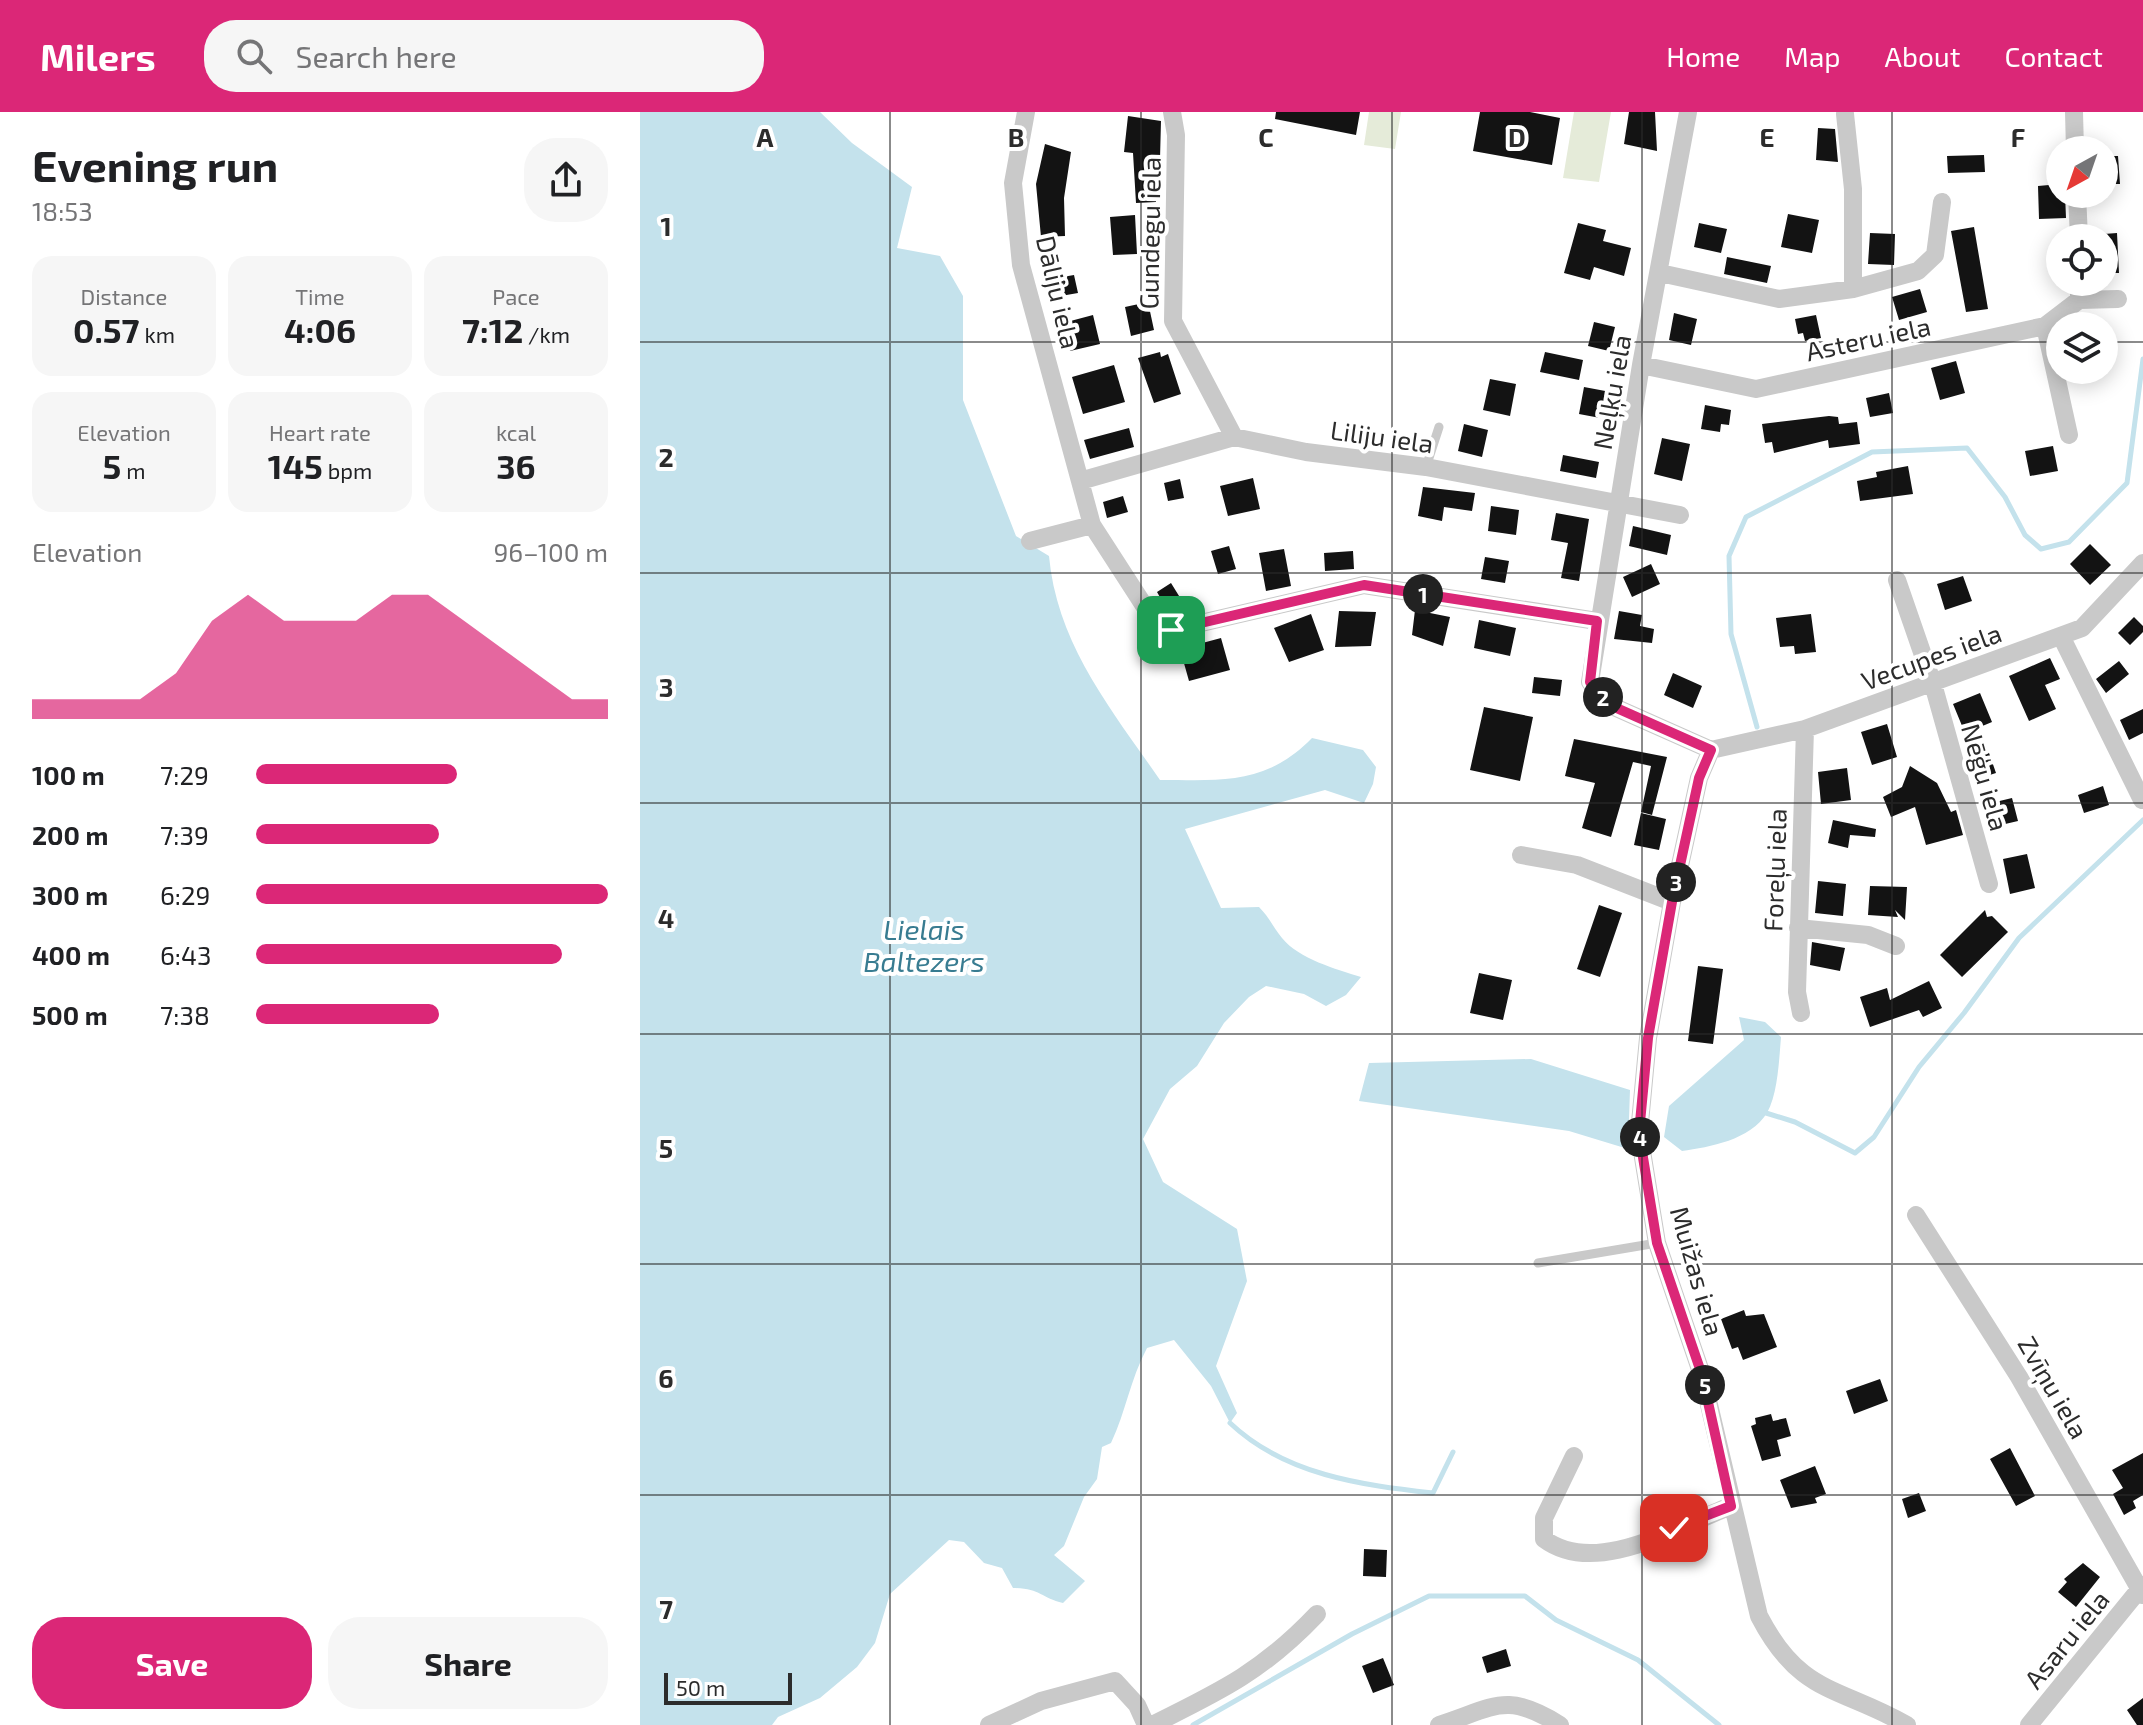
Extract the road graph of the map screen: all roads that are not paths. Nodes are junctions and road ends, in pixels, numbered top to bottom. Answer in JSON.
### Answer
{"nodes":[{"id":1,"x":1026,"y":112,"type":"edge"},
{"id":2,"x":1172,"y":112,"type":"edge"},
{"id":3,"x":1688,"y":112,"type":"edge"},
{"id":4,"x":2074,"y":112,"type":"edge"},
{"id":5,"x":1845,"y":114,"type":"edge"},
{"id":6,"x":2075,"y":136,"type":"edge"},
{"id":7,"x":1942,"y":202,"type":"dead end"},
{"id":8,"x":1660,"y":273,"type":"junction"},
{"id":9,"x":1853,"y":289,"type":"junction"},
{"id":10,"x":2074,"y":296,"type":"edge"},
{"id":11,"x":2103,"y":296,"type":"edge"},
{"id":12,"x":2118,"y":299,"type":"dead end"},
{"id":13,"x":2045,"y":326,"type":"junction"},
{"id":14,"x":1641,"y":365,"type":"junction"},
{"id":15,"x":1439,"y":427,"type":"dead end"},
{"id":16,"x":2069,"y":435,"type":"dead end"},
{"id":17,"x":1234,"y":437,"type":"junction"},
{"id":18,"x":1426,"y":467,"type":"junction"},
{"id":19,"x":1080,"y":481,"type":"junction"},
{"id":20,"x":1618,"y":503,"type":"junction"},
{"id":21,"x":1680,"y":515,"type":"dead end"},
{"id":22,"x":1092,"y":525,"type":"junction"},
{"id":23,"x":1030,"y":541,"type":"dead end"},
{"id":24,"x":2143,"y":563,"type":"edge"},
{"id":25,"x":1897,"y":580,"type":"dead end"},
{"id":26,"x":1597,"y":621,"type":"junction"},
{"id":27,"x":2061,"y":636,"type":"junction"},
{"id":28,"x":1933,"y":684,"type":"junction"},
{"id":29,"x":1805,"y":729,"type":"junction"},
{"id":30,"x":1711,"y":750,"type":"junction"},
{"id":31,"x":2142,"y":800,"type":"edge"},
{"id":32,"x":1521,"y":855,"type":"dead end"},
{"id":33,"x":1989,"y":884,"type":"dead end"},
{"id":34,"x":1672,"y":902,"type":"junction"},
{"id":35,"x":1798,"y":928,"type":"junction"},
{"id":36,"x":1896,"y":946,"type":"dead end"},
{"id":37,"x":1801,"y":1013,"type":"dead end"},
{"id":38,"x":1916,"y":1215,"type":"dead end"},
{"id":39,"x":1657,"y":1243,"type":"junction"},
{"id":40,"x":1538,"y":1263,"type":"dead end"},
{"id":41,"x":1574,"y":1456,"type":"dead end"},
{"id":42,"x":1731,"y":1506,"type":"junction"},
{"id":43,"x":2142,"y":1590,"type":"edge"},
{"id":44,"x":1317,"y":1614,"type":"dead end"},
{"id":45,"x":1905,"y":1724,"type":"edge"},
{"id":46,"x":989,"y":1725,"type":"edge"},
{"id":47,"x":1146,"y":1725,"type":"edge"},
{"id":48,"x":1152,"y":1725,"type":"edge"},
{"id":49,"x":1439,"y":1725,"type":"edge"},
{"id":50,"x":1560,"y":1725,"type":"edge"},
{"id":51,"x":2029,"y":1725,"type":"edge"}],
"edges":[{"from":1,"to":19,"type":"street","name":"Dāliju iela"},
{"from":2,"to":17,"type":"street","name":"Gundegu iela"},
{"from":3,"to":8,"type":"street","name":"Neļķu iela"},
{"from":4,"to":6,"type":"street"},
{"from":5,"to":9,"type":"street"},
{"from":7,"to":9,"type":"street"},
{"from":8,"to":9,"type":"street"},
{"from":8,"to":14,"type":"street","name":"Neļķu iela"},
{"from":10,"to":13,"type":"street","name":"Asteru iela"},
{"from":11,"to":12,"type":"street"},
{"from":13,"to":14,"type":"street","name":"Asteru iela"},
{"from":13,"to":16,"type":"street"},
{"from":14,"to":20,"type":"street","name":"Neļķu iela"},
{"from":15,"to":18,"type":"lane"},
{"from":17,"to":18,"type":"street","name":"Liliju iela"},
{"from":17,"to":19,"type":"street","name":"Liliju iela"},
{"from":18,"to":20,"type":"street","name":"Liliju iela"},
{"from":19,"to":22,"type":"street","name":"Dāliju iela"},
{"from":20,"to":21,"type":"street","name":"Liliju iela"},
{"from":20,"to":26,"type":"street","name":"Neļķu iela"},
{"from":22,"to":23,"type":"street"},
{"from":22,"to":26,"type":"street","name":"Dāliju iela"},
{"from":24,"to":27,"type":"street","name":"Vecupes iela"},
{"from":25,"to":28,"type":"street","name":"Nēģu iela"},
{"from":26,"to":30,"type":"street","name":"Neļķu iela"},
{"from":27,"to":28,"type":"street","name":"Vecupes iela"},
{"from":27,"to":31,"type":"street"},
{"from":28,"to":29,"type":"street","name":"Vecupes iela"},
{"from":28,"to":33,"type":"street","name":"Nēģu iela"},
{"from":29,"to":30,"type":"street","name":"Vecupes iela"},
{"from":29,"to":35,"type":"street","name":"Foreļu iela"},
{"from":30,"to":34,"type":"street","name":"Muižas iela"},
{"from":32,"to":34,"type":"street"},
{"from":34,"to":39,"type":"street","name":"Muižas iela"},
{"from":35,"to":36,"type":"street"},
{"from":35,"to":37,"type":"street","name":"Foreļu iela"},
{"from":38,"to":43,"type":"street","name":"Zvīņu iela"},
{"from":39,"to":40,"type":"lane"},
{"from":39,"to":42,"type":"street","name":"Muižas iela"},
{"from":41,"to":42,"type":"street"},
{"from":42,"to":45,"type":"street","name":"Muižas iela"},
{"from":43,"to":51,"type":"street","name":"Asaru iela"},
{"from":44,"to":48,"type":"street"},
{"from":46,"to":47,"type":"street"},
{"from":49,"to":50,"type":"street"}]}
